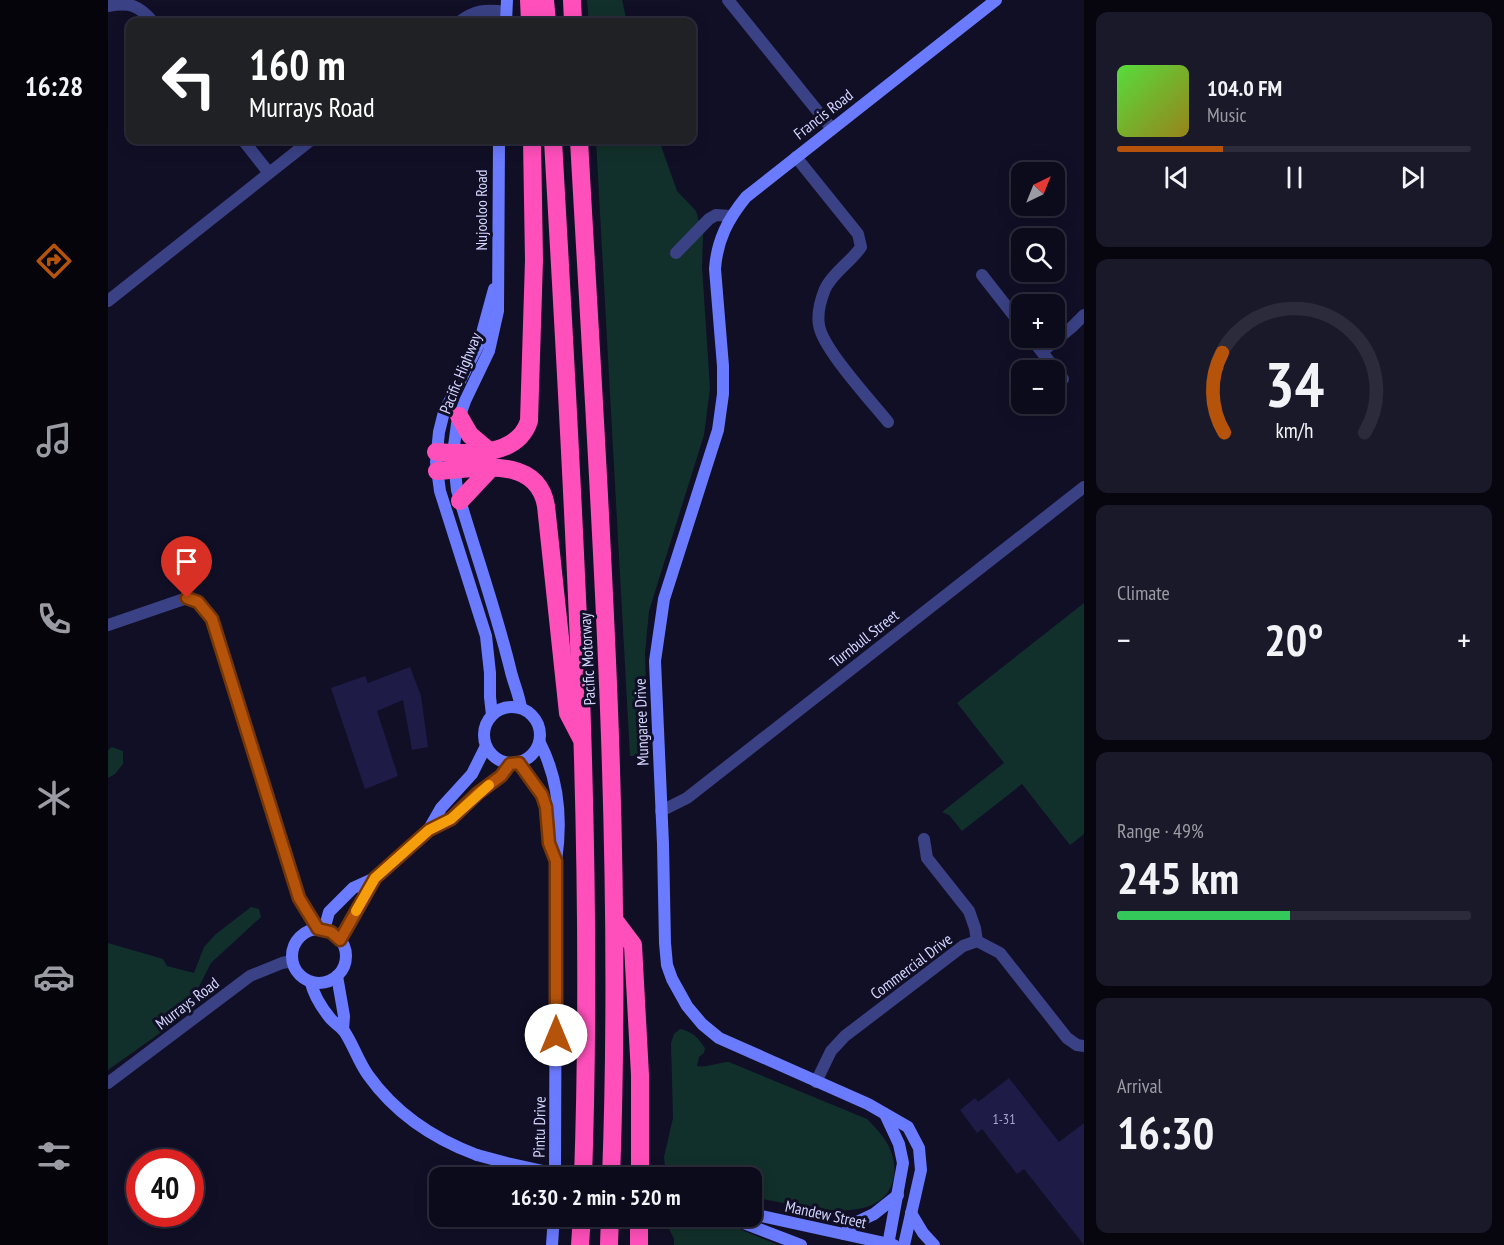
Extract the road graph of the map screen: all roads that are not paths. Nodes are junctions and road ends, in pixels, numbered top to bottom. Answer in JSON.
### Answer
{"nodes":[{"id":1,"x":529,"y":0,"type":"edge"},
{"id":2,"x":545,"y":0,"type":"edge"},
{"id":3,"x":572,"y":0,"type":"edge"},
{"id":4,"x":728,"y":0,"type":"edge"},
{"id":5,"x":996,"y":0,"type":"edge"},
{"id":6,"x":108,"y":6,"type":"edge"},
{"id":7,"x":506,"y":11,"type":"edge"},
{"id":8,"x":148,"y":18,"type":"edge"},
{"id":9,"x":466,"y":18,"type":"edge"},
{"id":10,"x":530,"y":18,"type":"edge"},
{"id":11,"x":547,"y":18,"type":"edge"},
{"id":12,"x":573,"y":18,"type":"edge"},
{"id":13,"x":832,"y":129,"type":"junction"},
{"id":14,"x":246,"y":144,"type":"edge"},
{"id":15,"x":306,"y":144,"type":"edge"},
{"id":16,"x":499,"y":144,"type":"edge"},
{"id":17,"x":532,"y":144,"type":"edge"},
{"id":18,"x":553,"y":144,"type":"edge"},
{"id":19,"x":579,"y":144,"type":"edge"},
{"id":20,"x":796,"y":157,"type":"junction"},
{"id":21,"x":269,"y":173,"type":"junction"},
{"id":22,"x":730,"y":216,"type":"junction"},
{"id":23,"x":676,"y":253,"type":"dead end"},
{"id":24,"x":982,"y":275,"type":"dead end"},
{"id":25,"x":497,"y":280,"type":"junction"},
{"id":26,"x":108,"y":301,"type":"edge"},
{"id":27,"x":1011,"y":312,"type":"edge"},
{"id":28,"x":1084,"y":315,"type":"edge"},
{"id":29,"x":1039,"y":348,"type":"edge"},
{"id":30,"x":1042,"y":352,"type":"junction"},
{"id":31,"x":1048,"y":360,"type":"edge"},
{"id":32,"x":459,"y":416,"type":"junction"},
{"id":33,"x":888,"y":422,"type":"dead end"},
{"id":34,"x":490,"y":460,"type":"junction"},
{"id":35,"x":445,"y":462,"type":"junction"},
{"id":36,"x":1084,"y":487,"type":"edge"},
{"id":37,"x":460,"y":501,"type":"junction"},
{"id":38,"x":108,"y":625,"type":"edge"},
{"id":39,"x":521,"y":708,"type":"junction"},
{"id":40,"x":492,"y":715,"type":"junction"},
{"id":41,"x":583,"y":742,"type":"junction"},
{"id":42,"x":540,"y":743,"type":"junction"},
{"id":43,"x":486,"y":746,"type":"junction"},
{"id":44,"x":514,"y":763,"type":"junction"},
{"id":45,"x":661,"y":811,"type":"junction"},
{"id":46,"x":429,"y":830,"type":"junction"},
{"id":47,"x":924,"y":839,"type":"dead end"},
{"id":48,"x":556,"y":861,"type":"junction"},
{"id":49,"x":375,"y":878,"type":"junction"},
{"id":50,"x":615,"y":921,"type":"junction"},
{"id":51,"x":321,"y":929,"type":"junction"},
{"id":52,"x":340,"y":940,"type":"junction"},
{"id":53,"x":977,"y":942,"type":"junction"},
{"id":54,"x":292,"y":961,"type":"junction"},
{"id":55,"x":337,"y":976,"type":"junction"},
{"id":56,"x":312,"y":982,"type":"junction"},
{"id":57,"x":343,"y":1030,"type":"junction"},
{"id":58,"x":1084,"y":1046,"type":"edge"},
{"id":59,"x":816,"y":1082,"type":"junction"},
{"id":60,"x":108,"y":1083,"type":"edge"},
{"id":61,"x":885,"y":1114,"type":"junction"},
{"id":62,"x":525,"y":1167,"type":"edge"},
{"id":63,"x":555,"y":1167,"type":"edge"},
{"id":64,"x":583,"y":1167,"type":"edge"},
{"id":65,"x":611,"y":1167,"type":"edge"},
{"id":66,"x":640,"y":1167,"type":"edge"},
{"id":67,"x":898,"y":1195,"type":"junction"},
{"id":68,"x":911,"y":1213,"type":"junction"},
{"id":69,"x":762,"y":1216,"type":"edge"},
{"id":70,"x":553,"y":1227,"type":"edge"},
{"id":71,"x":581,"y":1227,"type":"edge"},
{"id":72,"x":610,"y":1227,"type":"edge"},
{"id":73,"x":639,"y":1227,"type":"edge"},
{"id":74,"x":754,"y":1227,"type":"edge"},
{"id":75,"x":844,"y":1234,"type":"junction"},
{"id":76,"x":552,"y":1245,"type":"edge"},
{"id":77,"x":580,"y":1245,"type":"edge"},
{"id":78,"x":609,"y":1245,"type":"edge"},
{"id":79,"x":639,"y":1245,"type":"edge"},
{"id":80,"x":801,"y":1245,"type":"edge"},
{"id":81,"x":890,"y":1245,"type":"edge"},
{"id":82,"x":904,"y":1245,"type":"edge"},
{"id":83,"x":934,"y":1245,"type":"edge"}],
"edges":[{"from":1,"to":10,"type":"highway"},
{"from":2,"to":11,"type":"highway"},
{"from":3,"to":12,"type":"highway"},
{"from":4,"to":13,"type":"street"},
{"from":5,"to":13,"type":"street","name":"Francis Road"},
{"from":6,"to":8,"type":"street"},
{"from":7,"to":9,"type":"street"},
{"from":13,"to":20,"type":"street","name":"Francis Road"},
{"from":14,"to":21,"type":"street"},
{"from":15,"to":21,"type":"street"},
{"from":16,"to":25,"type":"street","name":"Nujooloo Road"},
{"from":17,"to":34,"type":"highway"},
{"from":18,"to":41,"type":"highway","name":"Pacific Motorway"},
{"from":19,"to":50,"type":"highway","name":"Pacific Motorway"},
{"from":20,"to":22,"type":"street","name":"Francis Road"},
{"from":20,"to":33,"type":"street"},
{"from":21,"to":26,"type":"street"},
{"from":22,"to":23,"type":"street","name":"Francis Road"},
{"from":22,"to":45,"type":"street","name":"Mungaree Drive"},
{"from":24,"to":27,"type":"street"},
{"from":25,"to":32,"type":"street","name":"Pacific Highway"},
{"from":25,"to":35,"type":"street","name":"Pacific Highway"},
{"from":28,"to":30,"type":"street"},
{"from":29,"to":30,"type":"street"},
{"from":30,"to":31,"type":"street"},
{"from":32,"to":34,"type":"highway"},
{"from":32,"to":35,"type":"street","name":"Pacific Highway"},
{"from":34,"to":35,"type":"highway"},
{"from":34,"to":37,"type":"highway"},
{"from":34,"to":41,"type":"highway"},
{"from":35,"to":37,"type":"street","name":"Pacific Highway"},
{"from":35,"to":40,"type":"street","name":"Pacific Highway"},
{"from":36,"to":45,"type":"street","name":"Turnbull Street"},
{"from":37,"to":39,"type":"street","name":"Pacific Highway"},
{"from":38,"to":51,"type":"street"},
{"from":39,"to":40,"type":"street"},
{"from":39,"to":42,"type":"street"},
{"from":40,"to":43,"type":"street"},
{"from":41,"to":64,"type":"highway","name":"Pacific Motorway"},
{"from":42,"to":44,"type":"street"},
{"from":42,"to":48,"type":"street","name":"Pintu Drive"},
{"from":43,"to":44,"type":"street"},
{"from":43,"to":46,"type":"street"},
{"from":44,"to":46,"type":"street"},
{"from":44,"to":48,"type":"street","name":"Pintu Drive"},
{"from":45,"to":59,"type":"street","name":"Mungaree Drive"},
{"from":46,"to":49,"type":"street"},
{"from":47,"to":53,"type":"street"},
{"from":48,"to":63,"type":"street","name":"Pintu Drive"},
{"from":49,"to":51,"type":"street"},
{"from":49,"to":52,"type":"street"},
{"from":50,"to":65,"type":"highway","name":"Pacific Motorway"},
{"from":50,"to":66,"type":"highway"},
{"from":51,"to":52,"type":"street"},
{"from":51,"to":54,"type":"street"},
{"from":52,"to":55,"type":"street"},
{"from":53,"to":58,"type":"street","name":"Commercial Drive"},
{"from":53,"to":59,"type":"street","name":"Commercial Drive"},
{"from":54,"to":56,"type":"street"},
{"from":54,"to":60,"type":"street","name":"Murrays Road"},
{"from":55,"to":56,"type":"street"},
{"from":55,"to":57,"type":"street"},
{"from":56,"to":57,"type":"street"},
{"from":57,"to":62,"type":"street","bridge":true},
{"from":59,"to":61,"type":"street","name":"Mungaree Drive"},
{"from":61,"to":67,"type":"street"},
{"from":61,"to":68,"type":"street","name":"Mungaree Drive"},
{"from":67,"to":75,"type":"street"},
{"from":67,"to":81,"type":"street"},
{"from":68,"to":82,"type":"street","name":"Mungaree Drive"},
{"from":68,"to":83,"type":"street"},
{"from":69,"to":75,"type":"street","name":"Mandew Street"},
{"from":70,"to":76,"type":"street"},
{"from":71,"to":77,"type":"highway"},
{"from":72,"to":78,"type":"highway"},
{"from":73,"to":79,"type":"highway"},
{"from":74,"to":80,"type":"street","name":"Mandew Street"},
{"from":75,"to":81,"type":"street","name":"Mandew Street"}]}
